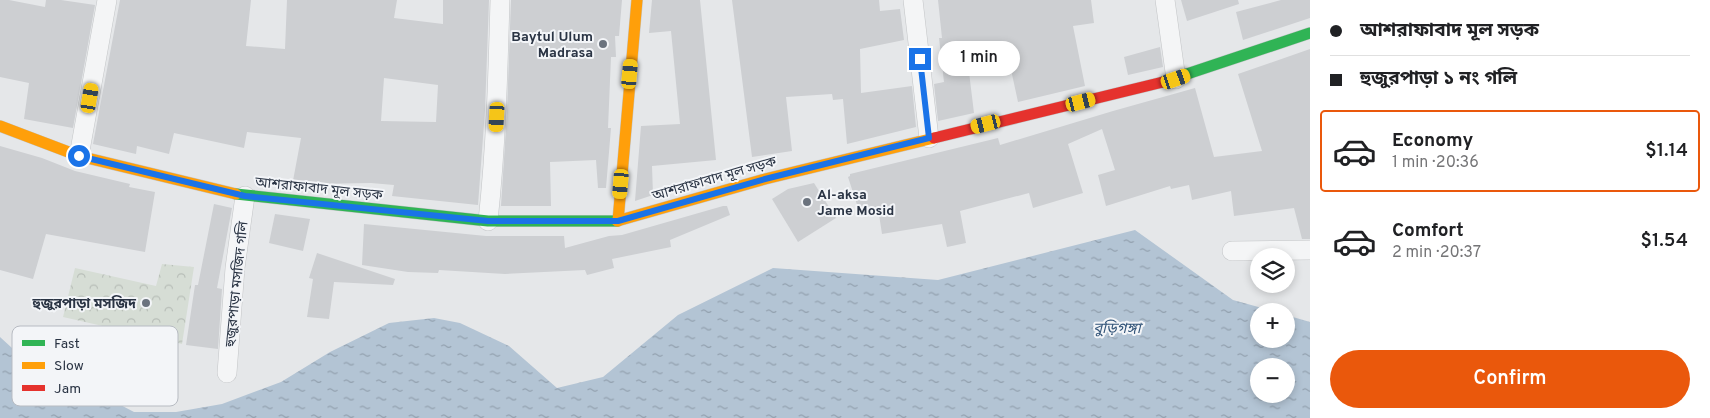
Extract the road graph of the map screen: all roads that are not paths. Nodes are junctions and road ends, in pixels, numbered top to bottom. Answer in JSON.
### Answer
{"nodes":[{"id":1,"x":107,"y":0,"type":"edge"},
{"id":2,"x":500,"y":0,"type":"edge"},
{"id":3,"x":637,"y":0,"type":"edge"},
{"id":4,"x":913,"y":0,"type":"edge"},
{"id":5,"x":1165,"y":0,"type":"edge"},
{"id":6,"x":1310,"y":33,"type":"edge"},
{"id":7,"x":1176,"y":79,"type":"junction"},
{"id":8,"x":0,"y":126,"type":"edge"},
{"id":9,"x":929,"y":138,"type":"junction"},
{"id":10,"x":79,"y":156,"type":"junction"},
{"id":11,"x":245,"y":196,"type":"junction"},
{"id":12,"x":488,"y":221,"type":"junction"},
{"id":13,"x":618,"y":221,"type":"junction"},
{"id":14,"x":1310,"y":250,"type":"edge"},
{"id":15,"x":1232,"y":252,"type":"dead end"},
{"id":16,"x":227,"y":373,"type":"dead end"}],
"edges":[{"from":1,"to":10,"type":"street"},
{"from":2,"to":12,"type":"street"},
{"from":3,"to":13,"type":"street"},
{"from":4,"to":9,"type":"street"},
{"from":5,"to":7,"type":"street"},
{"from":6,"to":7,"type":"street","name":"আশরাফাবাদ মূল সড়ক"},
{"from":7,"to":9,"type":"street","name":"আশরাফাবাদ মূল সড়ক"},
{"from":8,"to":10,"type":"street","name":"আশরাফাবাদ মূল সড়ক"},
{"from":9,"to":13,"type":"street","name":"আশরাফাবাদ মূল সড়ক"},
{"from":10,"to":11,"type":"street","name":"আশরাফাবাদ মূল সড়ক"},
{"from":11,"to":12,"type":"street","name":"আশরাফাবাদ মূল সড়ক"},
{"from":11,"to":16,"type":"street","name":"হুজুরপাড়া মসজিদ গলি"},
{"from":12,"to":13,"type":"street","name":"আশরাফাবাদ মূল সড়ক"},
{"from":14,"to":15,"type":"street"}]}
